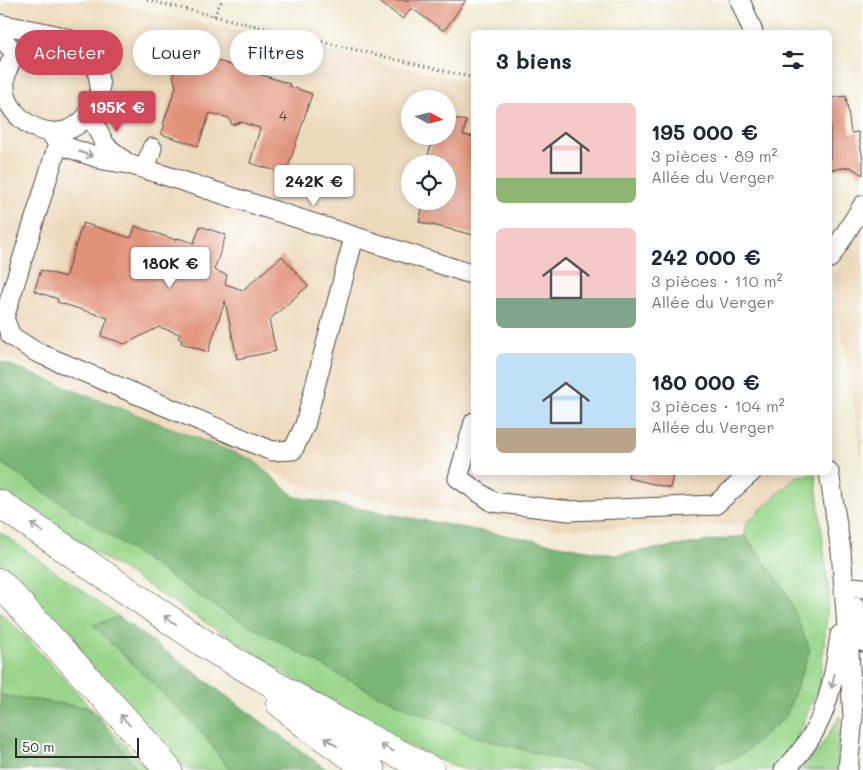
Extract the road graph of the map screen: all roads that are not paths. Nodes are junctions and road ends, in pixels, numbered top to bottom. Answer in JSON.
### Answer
{"nodes":[{"id":1,"x":740,"y":0,"type":"edge"},
{"id":2,"x":0,"y":24,"type":"edge"},
{"id":3,"x":27,"y":30,"type":"edge"},
{"id":4,"x":752,"y":30,"type":"edge"},
{"id":5,"x":0,"y":36,"type":"edge"},
{"id":6,"x":15,"y":53,"type":"joint"},
{"id":7,"x":98,"y":75,"type":"edge"},
{"id":8,"x":2,"y":88,"type":"edge"},
{"id":9,"x":89,"y":112,"type":"junction"},
{"id":10,"x":54,"y":138,"type":"junction"},
{"id":11,"x":152,"y":148,"type":"dead end"},
{"id":12,"x":137,"y":167,"type":"junction"},
{"id":13,"x":863,"y":205,"type":"edge"},
{"id":14,"x":354,"y":237,"type":"junction"},
{"id":15,"x":832,"y":252,"type":"edge"},
{"id":16,"x":471,"y":274,"type":"edge"},
{"id":17,"x":471,"y":432,"type":"edge"},
{"id":18,"x":749,"y":475,"type":"edge"},
{"id":19,"x":829,"y":475,"type":"edge"},
{"id":20,"x":0,"y":504,"type":"edge"},
{"id":21,"x":0,"y":583,"type":"edge"},
{"id":22,"x":853,"y":591,"type":"edge"},
{"id":23,"x":862,"y":635,"type":"edge"},
{"id":24,"x":211,"y":648,"type":"junction"},
{"id":25,"x":168,"y":770,"type":"edge"},
{"id":26,"x":371,"y":770,"type":"edge"},
{"id":27,"x":430,"y":770,"type":"edge"},
{"id":28,"x":784,"y":770,"type":"edge"},
{"id":29,"x":848,"y":770,"type":"edge"}],
"edges":[{"from":1,"to":4,"type":"street"},
{"from":2,"to":3,"type":"street"},
{"from":5,"to":6,"type":"street"},
{"from":6,"to":8,"type":"street"},
{"from":7,"to":9,"type":"street"},
{"from":8,"to":10,"type":"street"},
{"from":9,"to":10,"type":"street"},
{"from":9,"to":12,"type":"street"},
{"from":10,"to":12,"type":"street","one_way":true},
{"from":10,"to":14,"type":"street"},
{"from":11,"to":12,"type":"street"},
{"from":12,"to":14,"type":"street"},
{"from":13,"to":15,"type":"street"},
{"from":14,"to":16,"type":"street"},
{"from":17,"to":18,"type":"street"},
{"from":19,"to":22,"type":"street"},
{"from":24,"to":20,"type":"highway","one_way":true},
{"from":25,"to":21,"type":"highway","one_way":true},
{"from":22,"to":23,"type":"street"},
{"from":22,"to":28,"type":"street","one_way":true},
{"from":22,"to":29,"type":"street"},
{"from":26,"to":24,"type":"highway","one_way":true},
{"from":27,"to":24,"type":"highway","one_way":true}]}
